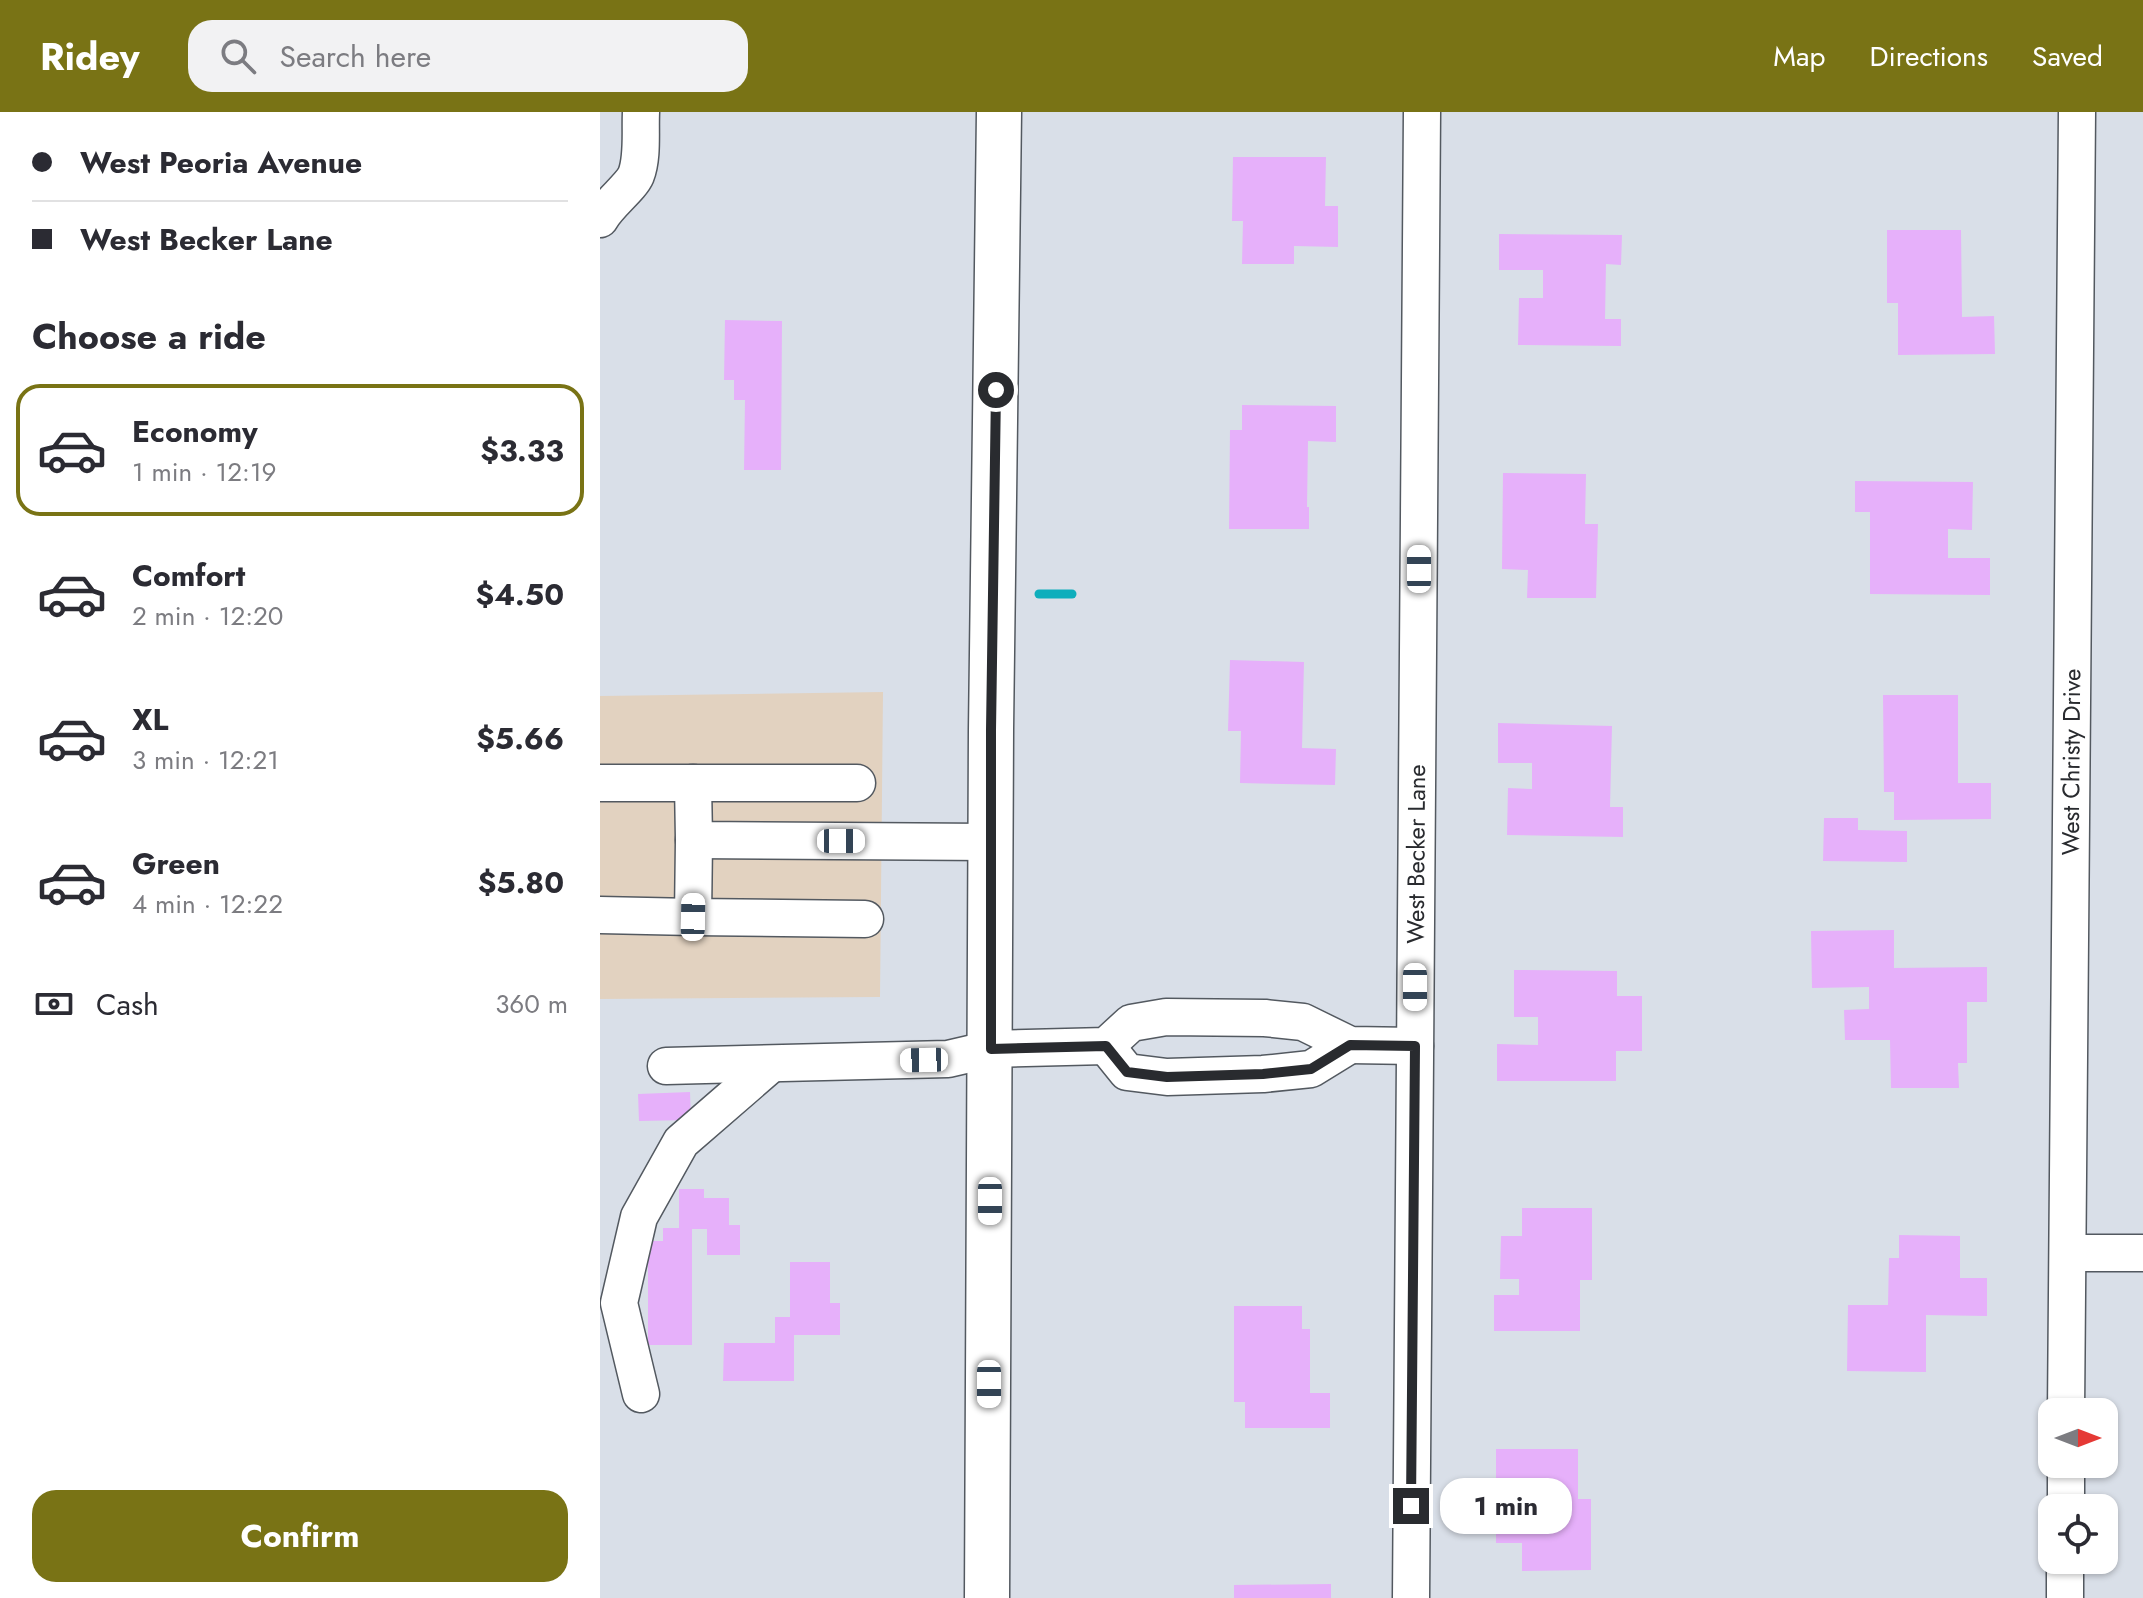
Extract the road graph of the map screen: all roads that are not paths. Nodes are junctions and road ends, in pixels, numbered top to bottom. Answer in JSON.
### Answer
{"nodes":[{"id":1,"x":641,"y":112,"type":"edge"},
{"id":2,"x":999,"y":112,"type":"edge"},
{"id":3,"x":1422,"y":112,"type":"edge"},
{"id":4,"x":2077,"y":112,"type":"edge"},
{"id":5,"x":600,"y":219,"type":"edge"},
{"id":6,"x":600,"y":783,"type":"edge"},
{"id":7,"x":693,"y":783,"type":"junction"},
{"id":8,"x":857,"y":783,"type":"dead end"},
{"id":9,"x":694,"y":840,"type":"junction"},
{"id":10,"x":991,"y":842,"type":"junction"},
{"id":11,"x":600,"y":915,"type":"edge"},
{"id":12,"x":693,"y":917,"type":"junction"},
{"id":13,"x":865,"y":919,"type":"dead end"},
{"id":14,"x":1204,"y":1017,"type":"junction"},
{"id":15,"x":1350,"y":1045,"type":"junction"},
{"id":16,"x":1106,"y":1046,"type":"junction"},
{"id":17,"x":1415,"y":1046,"type":"junction"},
{"id":18,"x":991,"y":1049,"type":"junction"},
{"id":19,"x":771,"y":1064,"type":"junction"},
{"id":20,"x":666,"y":1066,"type":"dead end"},
{"id":21,"x":1203,"y":1076,"type":"junction"},
{"id":22,"x":2068,"y":1253,"type":"junction"},
{"id":23,"x":2143,"y":1253,"type":"edge"},
{"id":24,"x":641,"y":1394,"type":"dead end"},
{"id":25,"x":2066,"y":1398,"type":"edge"},
{"id":26,"x":2065,"y":1574,"type":"edge"},
{"id":27,"x":987,"y":1598,"type":"edge"},
{"id":28,"x":1411,"y":1598,"type":"edge"},
{"id":29,"x":2065,"y":1598,"type":"edge"}],
"edges":[{"from":1,"to":5,"type":"street"},
{"from":2,"to":10,"type":"main road"},
{"from":3,"to":17,"type":"street","name":"West Becker Lane"},
{"from":4,"to":22,"type":"street","name":"West Christy Drive"},
{"from":6,"to":7,"type":"street"},
{"from":7,"to":8,"type":"street"},
{"from":7,"to":9,"type":"street"},
{"from":9,"to":10,"type":"street"},
{"from":9,"to":12,"type":"street"},
{"from":10,"to":18,"type":"main road"},
{"from":11,"to":12,"type":"street"},
{"from":12,"to":13,"type":"street"},
{"from":14,"to":15,"type":"street"},
{"from":14,"to":16,"type":"street"},
{"from":14,"to":21,"type":"street"},
{"from":15,"to":17,"type":"street"},
{"from":15,"to":21,"type":"street"},
{"from":16,"to":18,"type":"street"},
{"from":16,"to":21,"type":"street"},
{"from":17,"to":28,"type":"street","name":"West Becker Lane"},
{"from":18,"to":19,"type":"street"},
{"from":18,"to":27,"type":"main road"},
{"from":19,"to":20,"type":"street"},
{"from":19,"to":24,"type":"street"},
{"from":22,"to":23,"type":"street"},
{"from":22,"to":25,"type":"street","name":"West Christy Drive"},
{"from":26,"to":29,"type":"street"}]}
